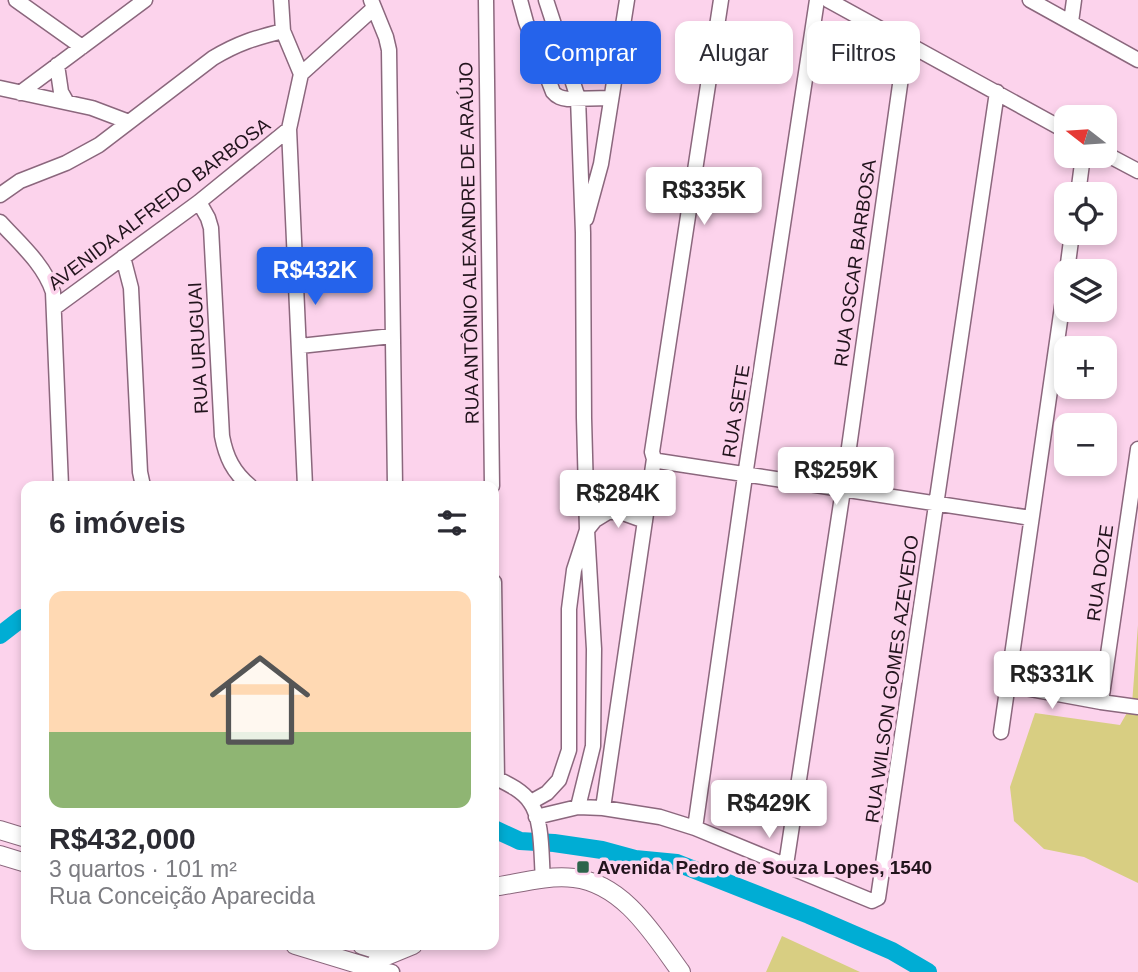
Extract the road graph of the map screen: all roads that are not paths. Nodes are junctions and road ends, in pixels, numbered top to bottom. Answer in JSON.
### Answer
{"nodes":[{"id":1,"x":16,"y":0,"type":"edge"},
{"id":2,"x":144,"y":0,"type":"edge"},
{"id":3,"x":281,"y":0,"type":"edge"},
{"id":4,"x":486,"y":0,"type":"edge"},
{"id":5,"x":520,"y":0,"type":"edge"},
{"id":6,"x":546,"y":0,"type":"edge"},
{"id":7,"x":627,"y":0,"type":"edge"},
{"id":8,"x":721,"y":0,"type":"edge"},
{"id":9,"x":817,"y":0,"type":"edge"},
{"id":10,"x":828,"y":0,"type":"edge"},
{"id":11,"x":1030,"y":0,"type":"edge"},
{"id":12,"x":1074,"y":0,"type":"edge"},
{"id":13,"x":372,"y":4,"type":"edge"},
{"id":14,"x":867,"y":21,"type":"edge"},
{"id":15,"x":1071,"y":22,"type":"junction"},
{"id":16,"x":284,"y":31,"type":"junction"},
{"id":17,"x":82,"y":47,"type":"junction"},
{"id":18,"x":920,"y":50,"type":"edge"},
{"id":19,"x":1138,"y":60,"type":"edge"},
{"id":20,"x":57,"y":65,"type":"junction"},
{"id":21,"x":301,"y":74,"type":"junction"},
{"id":22,"x":900,"y":84,"type":"edge"},
{"id":23,"x":0,"y":88,"type":"edge"},
{"id":24,"x":997,"y":92,"type":"junction"},
{"id":25,"x":20,"y":93,"type":"junction"},
{"id":26,"x":611,"y":98,"type":"junction"},
{"id":27,"x":578,"y":99,"type":"junction"},
{"id":28,"x":66,"y":101,"type":"junction"},
{"id":29,"x":129,"y":122,"type":"junction"},
{"id":30,"x":1054,"y":124,"type":"edge"},
{"id":31,"x":289,"y":129,"type":"junction"},
{"id":32,"x":1117,"y":160,"type":"edge"},
{"id":33,"x":1138,"y":171,"type":"edge"},
{"id":34,"x":0,"y":178,"type":"edge"},
{"id":35,"x":20,"y":181,"type":"junction"},
{"id":36,"x":0,"y":195,"type":"edge"},
{"id":37,"x":199,"y":202,"type":"junction"},
{"id":38,"x":0,"y":222,"type":"edge"},
{"id":39,"x":583,"y":233,"type":"junction"},
{"id":40,"x":123,"y":257,"type":"junction"},
{"id":41,"x":54,"y":308,"type":"junction"},
{"id":42,"x":1060,"y":322,"type":"edge"},
{"id":43,"x":392,"y":336,"type":"junction"},
{"id":44,"x":300,"y":346,"type":"junction"},
{"id":45,"x":1138,"y":449,"type":"edge"},
{"id":46,"x":654,"y":459,"type":"junction"},
{"id":47,"x":745,"y":475,"type":"junction"},
{"id":48,"x":586,"y":477,"type":"junction"},
{"id":49,"x":651,"y":479,"type":"junction"},
{"id":50,"x":61,"y":481,"type":"edge"},
{"id":51,"x":142,"y":481,"type":"edge"},
{"id":52,"x":243,"y":481,"type":"edge"},
{"id":53,"x":305,"y":481,"type":"edge"},
{"id":54,"x":395,"y":481,"type":"edge"},
{"id":55,"x":492,"y":481,"type":"edge"},
{"id":56,"x":843,"y":490,"type":"junction"},
{"id":57,"x":937,"y":503,"type":"junction"},
{"id":58,"x":1031,"y":518,"type":"junction"},
{"id":59,"x":645,"y":520,"type":"junction"},
{"id":60,"x":587,"y":530,"type":"junction"},
{"id":61,"x":1008,"y":685,"type":"junction"},
{"id":62,"x":1101,"y":702,"type":"junction"},
{"id":63,"x":1138,"y":707,"type":"edge"},
{"id":64,"x":1001,"y":732,"type":"dead end"},
{"id":65,"x":499,"y":780,"type":"edge"},
{"id":66,"x":531,"y":802,"type":"junction"},
{"id":67,"x":578,"y":807,"type":"junction"},
{"id":68,"x":603,"y":808,"type":"junction"},
{"id":69,"x":538,"y":822,"type":"junction"},
{"id":70,"x":695,"y":828,"type":"junction"},
{"id":71,"x":0,"y":830,"type":"edge"},
{"id":72,"x":21,"y":836,"type":"edge"},
{"id":73,"x":21,"y":838,"type":"edge"},
{"id":74,"x":0,"y":849,"type":"edge"},
{"id":75,"x":21,"y":860,"type":"edge"},
{"id":76,"x":786,"y":865,"type":"junction"},
{"id":77,"x":543,"y":879,"type":"junction"},
{"id":78,"x":499,"y":886,"type":"edge"},
{"id":79,"x":310,"y":950,"type":"edge"},
{"id":80,"x":370,"y":950,"type":"edge"},
{"id":81,"x":405,"y":950,"type":"edge"},
{"id":82,"x":391,"y":963,"type":"edge"},
{"id":83,"x":370,"y":970,"type":"edge"},
{"id":84,"x":681,"y":972,"type":"edge"}],
"edges":[{"from":1,"to":17,"type":"street"},
{"from":2,"to":17,"type":"street"},
{"from":3,"to":16,"type":"street"},
{"from":4,"to":55,"type":"street","name":"RUA ANTÔNIO ALEXANDRE DE ARAÚJO"},
{"from":5,"to":27,"type":"street"},
{"from":6,"to":27,"type":"street"},
{"from":7,"to":26,"type":"street"},
{"from":8,"to":46,"type":"street"},
{"from":9,"to":47,"type":"street","name":"RUA SETE"},
{"from":10,"to":14,"type":"street"},
{"from":11,"to":15,"type":"street"},
{"from":12,"to":15,"type":"street"},
{"from":13,"to":21,"type":"street"},
{"from":13,"to":43,"type":"street"},
{"from":15,"to":19,"type":"street"},
{"from":16,"to":21,"type":"street"},
{"from":16,"to":29,"type":"street"},
{"from":17,"to":20,"type":"street"},
{"from":18,"to":24,"type":"street"},
{"from":20,"to":25,"type":"street"},
{"from":20,"to":28,"type":"street"},
{"from":21,"to":31,"type":"street","name":"AVENIDA ALFREDO BARBOSA"},
{"from":22,"to":56,"type":"street","name":"RUA OSCAR BARBOSA"},
{"from":23,"to":25,"type":"street"},
{"from":24,"to":30,"type":"street"},
{"from":24,"to":57,"type":"street","name":"RUA WILSON GOMES AZEVEDO"},
{"from":25,"to":28,"type":"street"},
{"from":26,"to":27,"type":"street"},
{"from":26,"to":39,"type":"street"},
{"from":27,"to":39,"type":"street"},
{"from":28,"to":29,"type":"street"},
{"from":29,"to":35,"type":"street"},
{"from":31,"to":37,"type":"street","name":"AVENIDA ALFREDO BARBOSA"},
{"from":31,"to":44,"type":"street"},
{"from":32,"to":33,"type":"street"},
{"from":34,"to":35,"type":"street"},
{"from":35,"to":36,"type":"street"},
{"from":37,"to":40,"type":"street","name":"AVENIDA ALFREDO BARBOSA"},
{"from":37,"to":52,"type":"street","name":"RUA URUGUAI"},
{"from":38,"to":41,"type":"street"},
{"from":39,"to":48,"type":"street"},
{"from":40,"to":41,"type":"street","name":"AVENIDA ALFREDO BARBOSA"},
{"from":40,"to":51,"type":"street"},
{"from":41,"to":50,"type":"street","name":"AVENIDA ALFREDO BARBOSA"},
{"from":42,"to":58,"type":"street"},
{"from":43,"to":44,"type":"street"},
{"from":43,"to":54,"type":"street"},
{"from":44,"to":53,"type":"street"},
{"from":45,"to":62,"type":"street","name":"RUA DOZE"},
{"from":46,"to":47,"type":"street"},
{"from":46,"to":49,"type":"street"},
{"from":47,"to":56,"type":"street"},
{"from":47,"to":70,"type":"street","name":"RUA SETE"},
{"from":48,"to":49,"type":"street"},
{"from":48,"to":60,"type":"street"},
{"from":49,"to":59,"type":"street"},
{"from":56,"to":57,"type":"street"},
{"from":56,"to":76,"type":"street","name":"RUA OSCAR BARBOSA"},
{"from":57,"to":58,"type":"street"},
{"from":57,"to":76,"type":"street","name":"RUA WILSON GOMES AZEVEDO"},
{"from":58,"to":61,"type":"street"},
{"from":59,"to":60,"type":"street"},
{"from":59,"to":68,"type":"street"},
{"from":60,"to":66,"type":"street"},
{"from":60,"to":67,"type":"street"},
{"from":61,"to":62,"type":"street"},
{"from":61,"to":64,"type":"street"},
{"from":62,"to":63,"type":"street"},
{"from":65,"to":66,"type":"street"},
{"from":66,"to":69,"type":"street"},
{"from":67,"to":68,"type":"street"},
{"from":67,"to":69,"type":"street"},
{"from":68,"to":70,"type":"street"},
{"from":69,"to":77,"type":"street"},
{"from":70,"to":76,"type":"street"},
{"from":71,"to":72,"type":"main road"},
{"from":73,"to":74,"type":"main road"},
{"from":74,"to":75,"type":"main road"},
{"from":77,"to":78,"type":"main road"},
{"from":77,"to":84,"type":"main road"},
{"from":79,"to":83,"type":"main road"},
{"from":80,"to":82,"type":"main road"},
{"from":81,"to":82,"type":"main road"},
{"from":82,"to":83,"type":"main road"}]}
